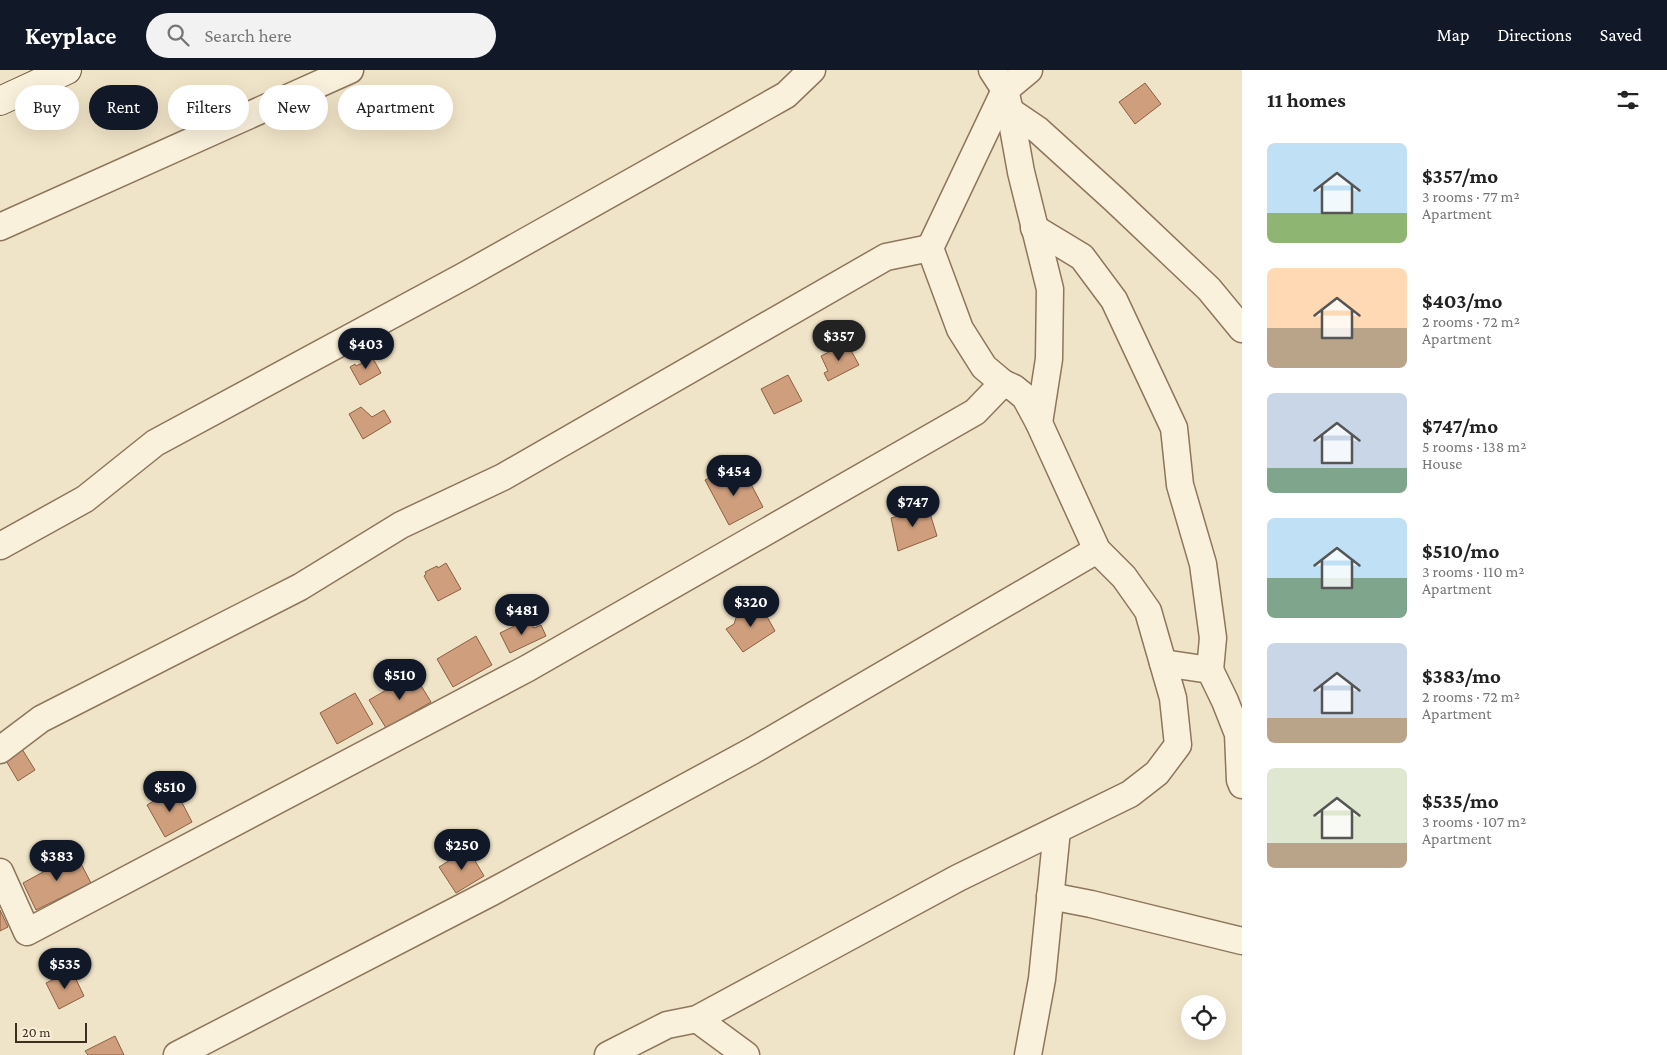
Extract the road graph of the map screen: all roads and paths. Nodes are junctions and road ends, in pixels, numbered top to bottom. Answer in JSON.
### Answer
{"nodes":[{"id":1,"x":67,"y":70,"type":"edge"},
{"id":2,"x":350,"y":70,"type":"edge"},
{"id":3,"x":812,"y":70,"type":"edge"},
{"id":4,"x":1029,"y":70,"type":"edge"},
{"id":5,"x":1002,"y":90,"type":"edge"},
{"id":6,"x":0,"y":101,"type":"edge"},
{"id":7,"x":0,"y":227,"type":"edge"},
{"id":8,"x":1034,"y":228,"type":"junction"},
{"id":9,"x":930,"y":248,"type":"junction"},
{"id":10,"x":1242,"y":329,"type":"edge"},
{"id":11,"x":1003,"y":383,"type":"junction"},
{"id":12,"x":1039,"y":423,"type":"junction"},
{"id":13,"x":0,"y":546,"type":"edge"},
{"id":14,"x":1097,"y":550,"type":"junction"},
{"id":15,"x":1163,"y":663,"type":"junction"},
{"id":16,"x":1210,"y":670,"type":"junction"},
{"id":17,"x":0,"y":750,"type":"edge"},
{"id":18,"x":1242,"y":785,"type":"edge"},
{"id":19,"x":1056,"y":830,"type":"junction"},
{"id":20,"x":0,"y":872,"type":"edge"},
{"id":21,"x":1050,"y":896,"type":"junction"},
{"id":22,"x":1242,"y":941,"type":"edge"},
{"id":23,"x":697,"y":1019,"type":"junction"},
{"id":24,"x":177,"y":1055,"type":"edge"},
{"id":25,"x":608,"y":1055,"type":"edge"},
{"id":26,"x":746,"y":1055,"type":"edge"},
{"id":27,"x":1028,"y":1055,"type":"edge"}],
"edges":[{"from":1,"to":6,"type":"street"},
{"from":2,"to":7,"type":"street"},
{"from":3,"to":13,"type":"street"},
{"from":4,"to":5,"type":"street"},
{"from":5,"to":8,"type":"street"},
{"from":5,"to":9,"type":"street"},
{"from":5,"to":10,"type":"street"},
{"from":8,"to":12,"type":"street"},
{"from":8,"to":16,"type":"street"},
{"from":9,"to":11,"type":"street"},
{"from":9,"to":17,"type":"street"},
{"from":11,"to":12,"type":"street"},
{"from":11,"to":20,"type":"street"},
{"from":12,"to":14,"type":"street"},
{"from":14,"to":15,"type":"street"},
{"from":14,"to":24,"type":"street"},
{"from":15,"to":16,"type":"street"},
{"from":15,"to":19,"type":"street"},
{"from":16,"to":18,"type":"street"},
{"from":19,"to":21,"type":"street"},
{"from":19,"to":23,"type":"street"},
{"from":21,"to":22,"type":"street"},
{"from":21,"to":27,"type":"street"},
{"from":23,"to":25,"type":"street"},
{"from":23,"to":26,"type":"street"}]}
